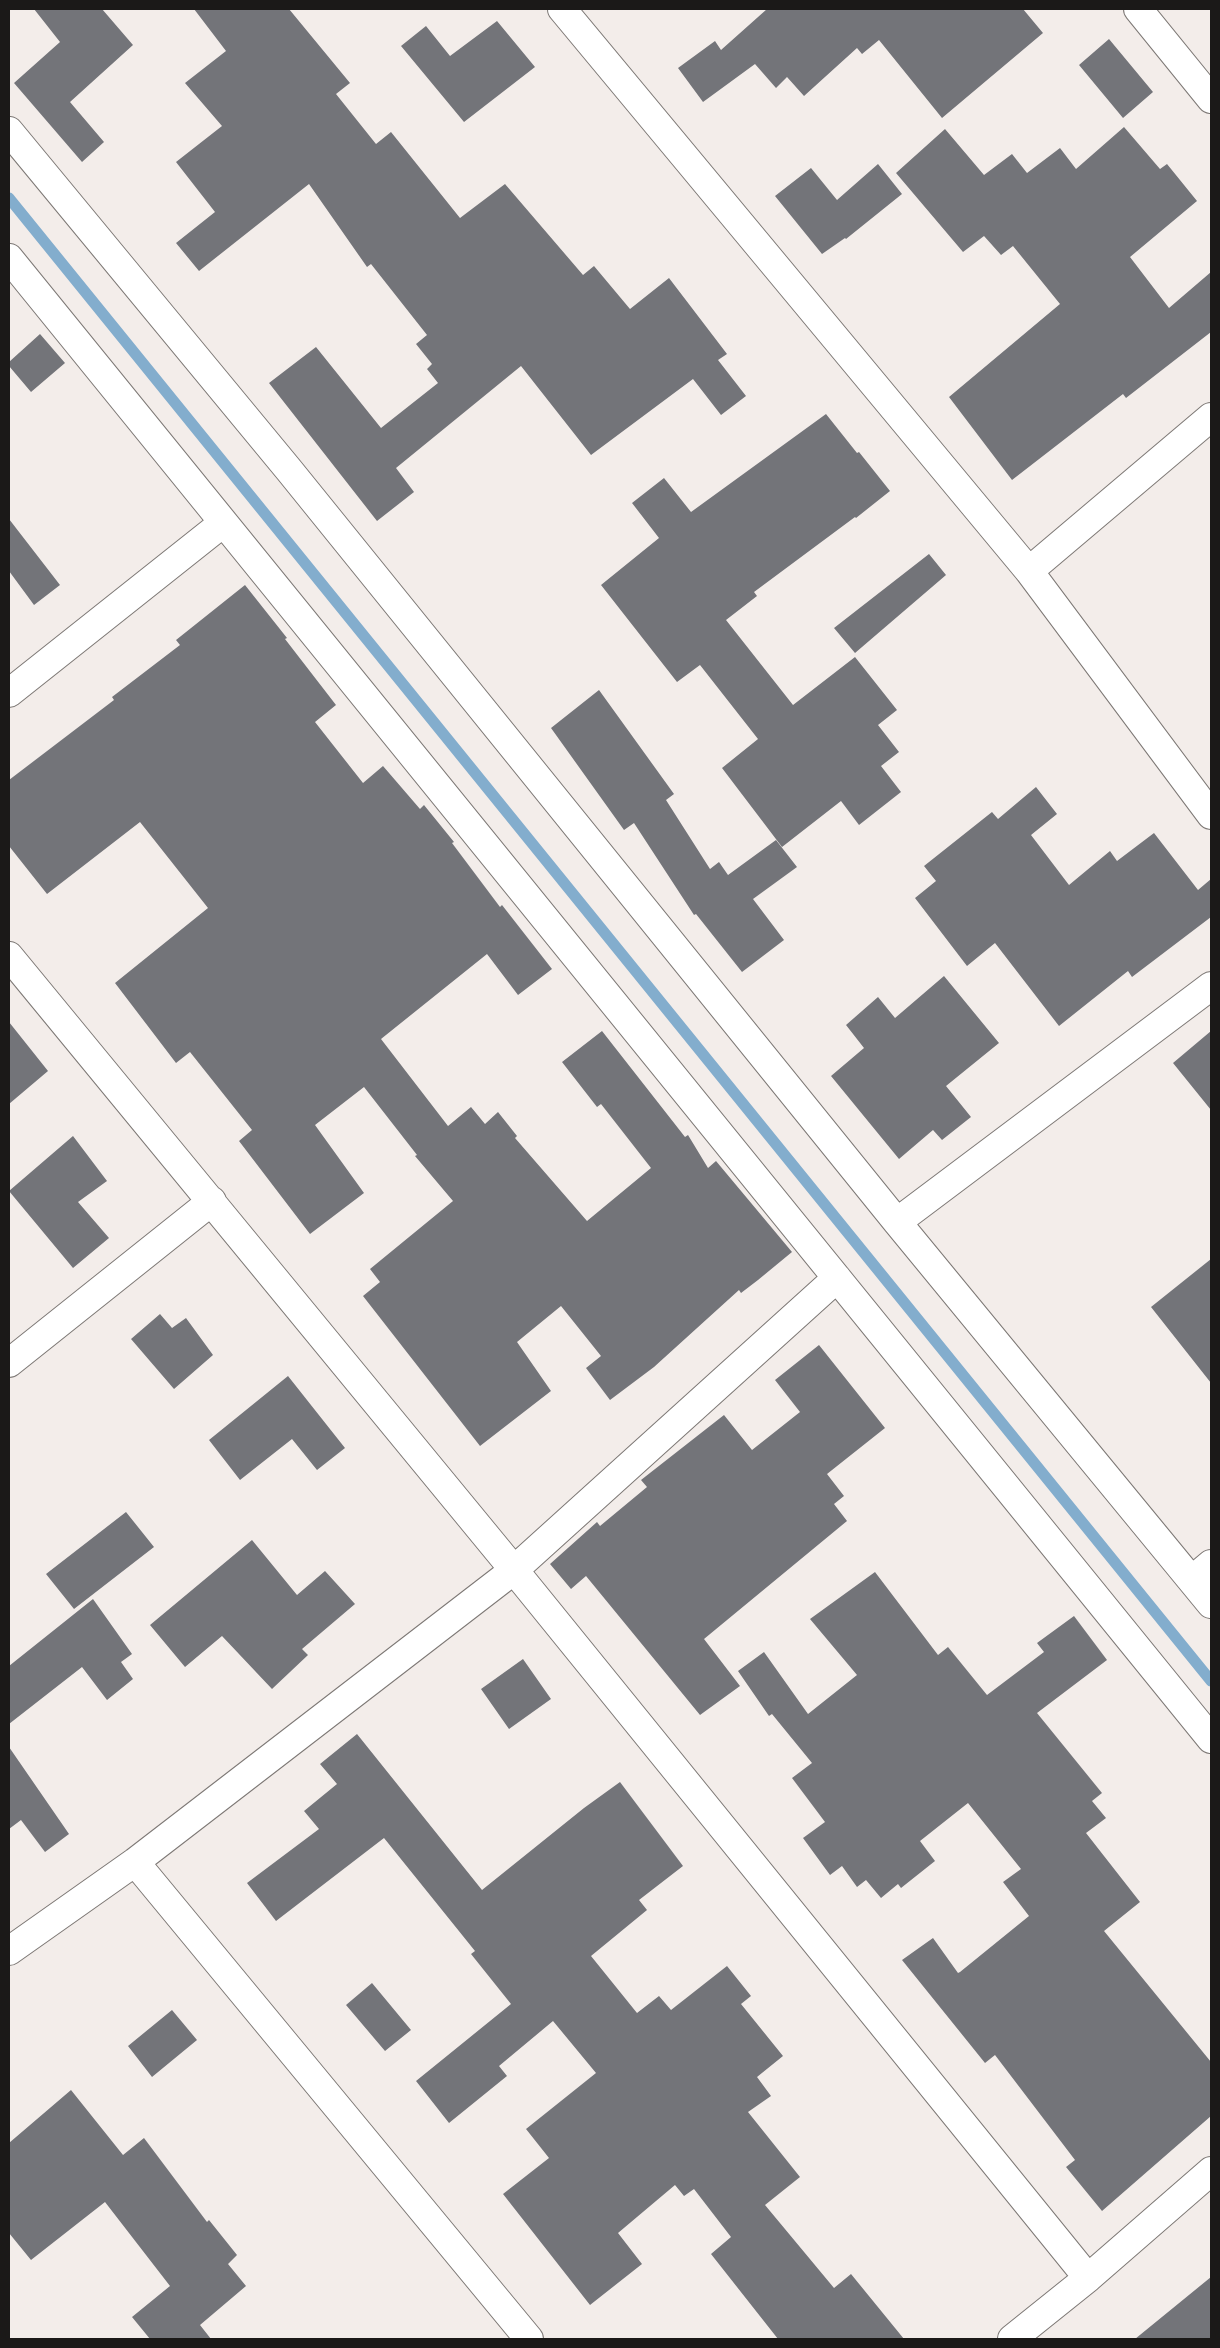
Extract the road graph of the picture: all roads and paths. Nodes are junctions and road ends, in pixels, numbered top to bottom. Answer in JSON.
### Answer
{"nodes":[{"id":1,"x":562,"y":9,"type":"edge"},
{"id":2,"x":1138,"y":9,"type":"edge"},
{"id":3,"x":1211,"y":100,"type":"edge"},
{"id":4,"x":9,"y":131,"type":"edge"},
{"id":5,"x":9,"y":258,"type":"edge"},
{"id":6,"x":1211,"y":417,"type":"edge"},
{"id":7,"x":223,"y":523,"type":"junction"},
{"id":8,"x":1029,"y":571,"type":"junction"},
{"id":9,"x":9,"y":693,"type":"edge"},
{"id":10,"x":1211,"y":815,"type":"edge"},
{"id":11,"x":9,"y":956,"type":"edge"},
{"id":12,"x":1211,"y":986,"type":"edge"},
{"id":13,"x":212,"y":1201,"type":"junction"},
{"id":14,"x":897,"y":1222,"type":"junction"},
{"id":15,"x":837,"y":1278,"type":"junction"},
{"id":16,"x":9,"y":1363,"type":"edge"},
{"id":17,"x":514,"y":1570,"type":"junction"},
{"id":18,"x":1201,"y":1572,"type":"edge"},
{"id":19,"x":1211,"y":1604,"type":"edge"},
{"id":20,"x":1211,"y":1740,"type":"edge"},
{"id":21,"x":135,"y":1862,"type":"junction"},
{"id":22,"x":9,"y":1951,"type":"edge"},
{"id":23,"x":1211,"y":2171,"type":"edge"},
{"id":24,"x":1088,"y":2278,"type":"junction"},
{"id":25,"x":529,"y":2339,"type":"edge"},
{"id":26,"x":1012,"y":2339,"type":"edge"}],
"edges":[{"from":1,"to":8,"type":"street"},
{"from":2,"to":3,"type":"street"},
{"from":4,"to":14,"type":"street"},
{"from":5,"to":7,"type":"street"},
{"from":6,"to":8,"type":"street"},
{"from":7,"to":9,"type":"street"},
{"from":7,"to":15,"type":"street"},
{"from":8,"to":10,"type":"street"},
{"from":11,"to":13,"type":"street"},
{"from":12,"to":14,"type":"street"},
{"from":13,"to":16,"type":"street"},
{"from":13,"to":17,"type":"street"},
{"from":14,"to":18,"type":"street"},
{"from":15,"to":17,"type":"street"},
{"from":15,"to":20,"type":"street"},
{"from":17,"to":21,"type":"street"},
{"from":17,"to":24,"type":"street"},
{"from":18,"to":19,"type":"street"},
{"from":21,"to":22,"type":"street"},
{"from":21,"to":25,"type":"street"},
{"from":23,"to":24,"type":"street"},
{"from":24,"to":26,"type":"street"}]}
